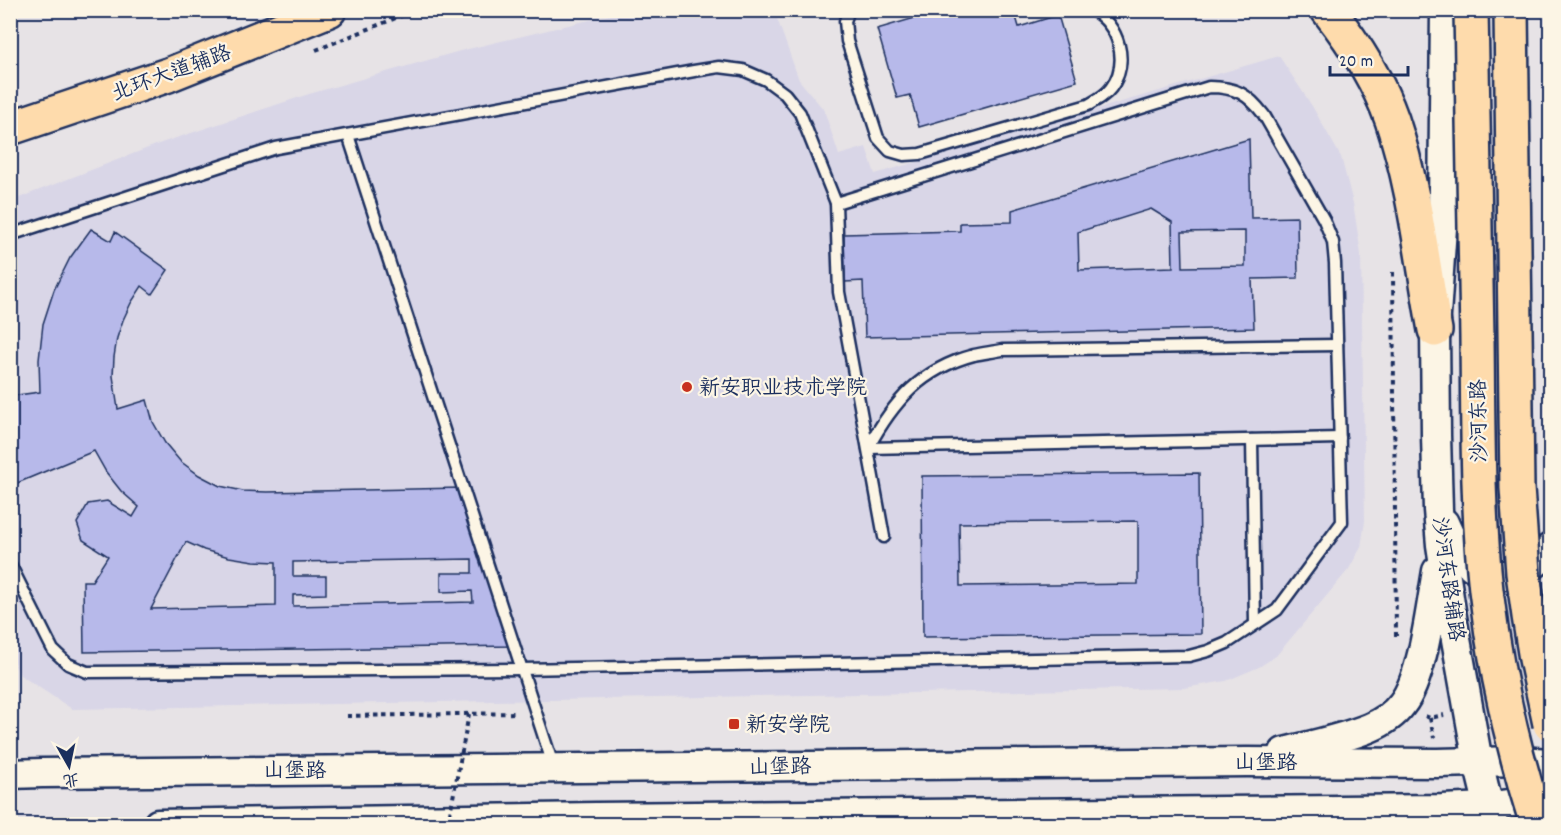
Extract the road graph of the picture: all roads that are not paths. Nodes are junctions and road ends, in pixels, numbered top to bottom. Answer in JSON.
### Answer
{"nodes":[{"id":1,"x":329,"y":10,"type":"edge"},
{"id":2,"x":849,"y":10,"type":"edge"},
{"id":3,"x":1092,"y":10,"type":"edge"},
{"id":4,"x":1445,"y":10,"type":"edge"},
{"id":5,"x":1471,"y":10,"type":"edge"},
{"id":6,"x":1511,"y":10,"type":"edge"},
{"id":7,"x":1328,"y":11,"type":"edge"},
{"id":8,"x":10,"y":128,"type":"edge"},
{"id":9,"x":348,"y":135,"type":"junction"},
{"id":10,"x":836,"y":203,"type":"junction"},
{"id":11,"x":10,"y":235,"type":"edge"},
{"id":12,"x":1435,"y":330,"type":"junction"},
{"id":13,"x":1337,"y":345,"type":"junction"},
{"id":14,"x":1340,"y":438,"type":"junction"},
{"id":15,"x":1252,"y":440,"type":"junction"},
{"id":16,"x":868,"y":448,"type":"junction"},
{"id":17,"x":1438,"y":510,"type":"junction"},
{"id":18,"x":884,"y":537,"type":"dead end"},
{"id":19,"x":1441,"y":545,"type":"junction"},
{"id":20,"x":1551,"y":548,"type":"edge"},
{"id":21,"x":10,"y":564,"type":"edge"},
{"id":22,"x":1255,"y":624,"type":"junction"},
{"id":23,"x":521,"y":669,"type":"junction"},
{"id":24,"x":1551,"y":724,"type":"edge"},
{"id":25,"x":1247,"y":762,"type":"junction"},
{"id":26,"x":1478,"y":762,"type":"junction"},
{"id":27,"x":1551,"y":763,"type":"edge"},
{"id":28,"x":554,"y":768,"type":"junction"},
{"id":29,"x":10,"y":774,"type":"edge"},
{"id":30,"x":1551,"y":794,"type":"edge"},
{"id":31,"x":1490,"y":816,"type":"edge"},
{"id":32,"x":395,"y":823,"type":"edge"},
{"id":33,"x":302,"y":824,"type":"edge"},
{"id":34,"x":158,"y":825,"type":"edge"},
{"id":35,"x":1537,"y":825,"type":"edge"}],
"edges":[{"from":1,"to":8,"type":"main road","name":"北环大道辅路"},
{"from":2,"to":3,"type":"lane"},
{"from":4,"to":12,"type":"main road","name":"沙河东路辅路"},
{"from":5,"to":35,"type":"main road","name":"沙河东路","bridge":true},
{"from":6,"to":24,"type":"main road","name":"沙河东路","bridge":true},
{"from":7,"to":12,"type":"main road"},
{"from":9,"to":10,"type":"lane"},
{"from":9,"to":11,"type":"lane"},
{"from":9,"to":23,"type":"lane"},
{"from":10,"to":13,"type":"lane"},
{"from":10,"to":16,"type":"lane"},
{"from":12,"to":17,"type":"main road","name":"沙河东路辅路"},
{"from":13,"to":14,"type":"lane"},
{"from":13,"to":16,"type":"lane"},
{"from":14,"to":15,"type":"lane"},
{"from":14,"to":22,"type":"lane"},
{"from":15,"to":16,"type":"lane"},
{"from":15,"to":22,"type":"lane"},
{"from":16,"to":18,"type":"lane"},
{"from":17,"to":19,"type":"main road","name":"沙河东路辅路"},
{"from":17,"to":20,"type":"main road"},
{"from":19,"to":25,"type":"main road"},
{"from":19,"to":26,"type":"main road","name":"沙河东路辅路"},
{"from":21,"to":23,"type":"lane"},
{"from":22,"to":23,"type":"lane"},
{"from":23,"to":28,"type":"lane"},
{"from":25,"to":26,"type":"main road","name":"山堡路"},
{"from":25,"to":28,"type":"main road","name":"山堡路"},
{"from":26,"to":27,"type":"main road","name":"山堡路"},
{"from":26,"to":31,"type":"main road","name":"沙河东路辅路"},
{"from":28,"to":29,"type":"main road","name":"山堡路"},
{"from":30,"to":31,"type":"main road"},
{"from":31,"to":32,"type":"main road"},
{"from":32,"to":33,"type":"main road"},
{"from":33,"to":34,"type":"main road"}]}
